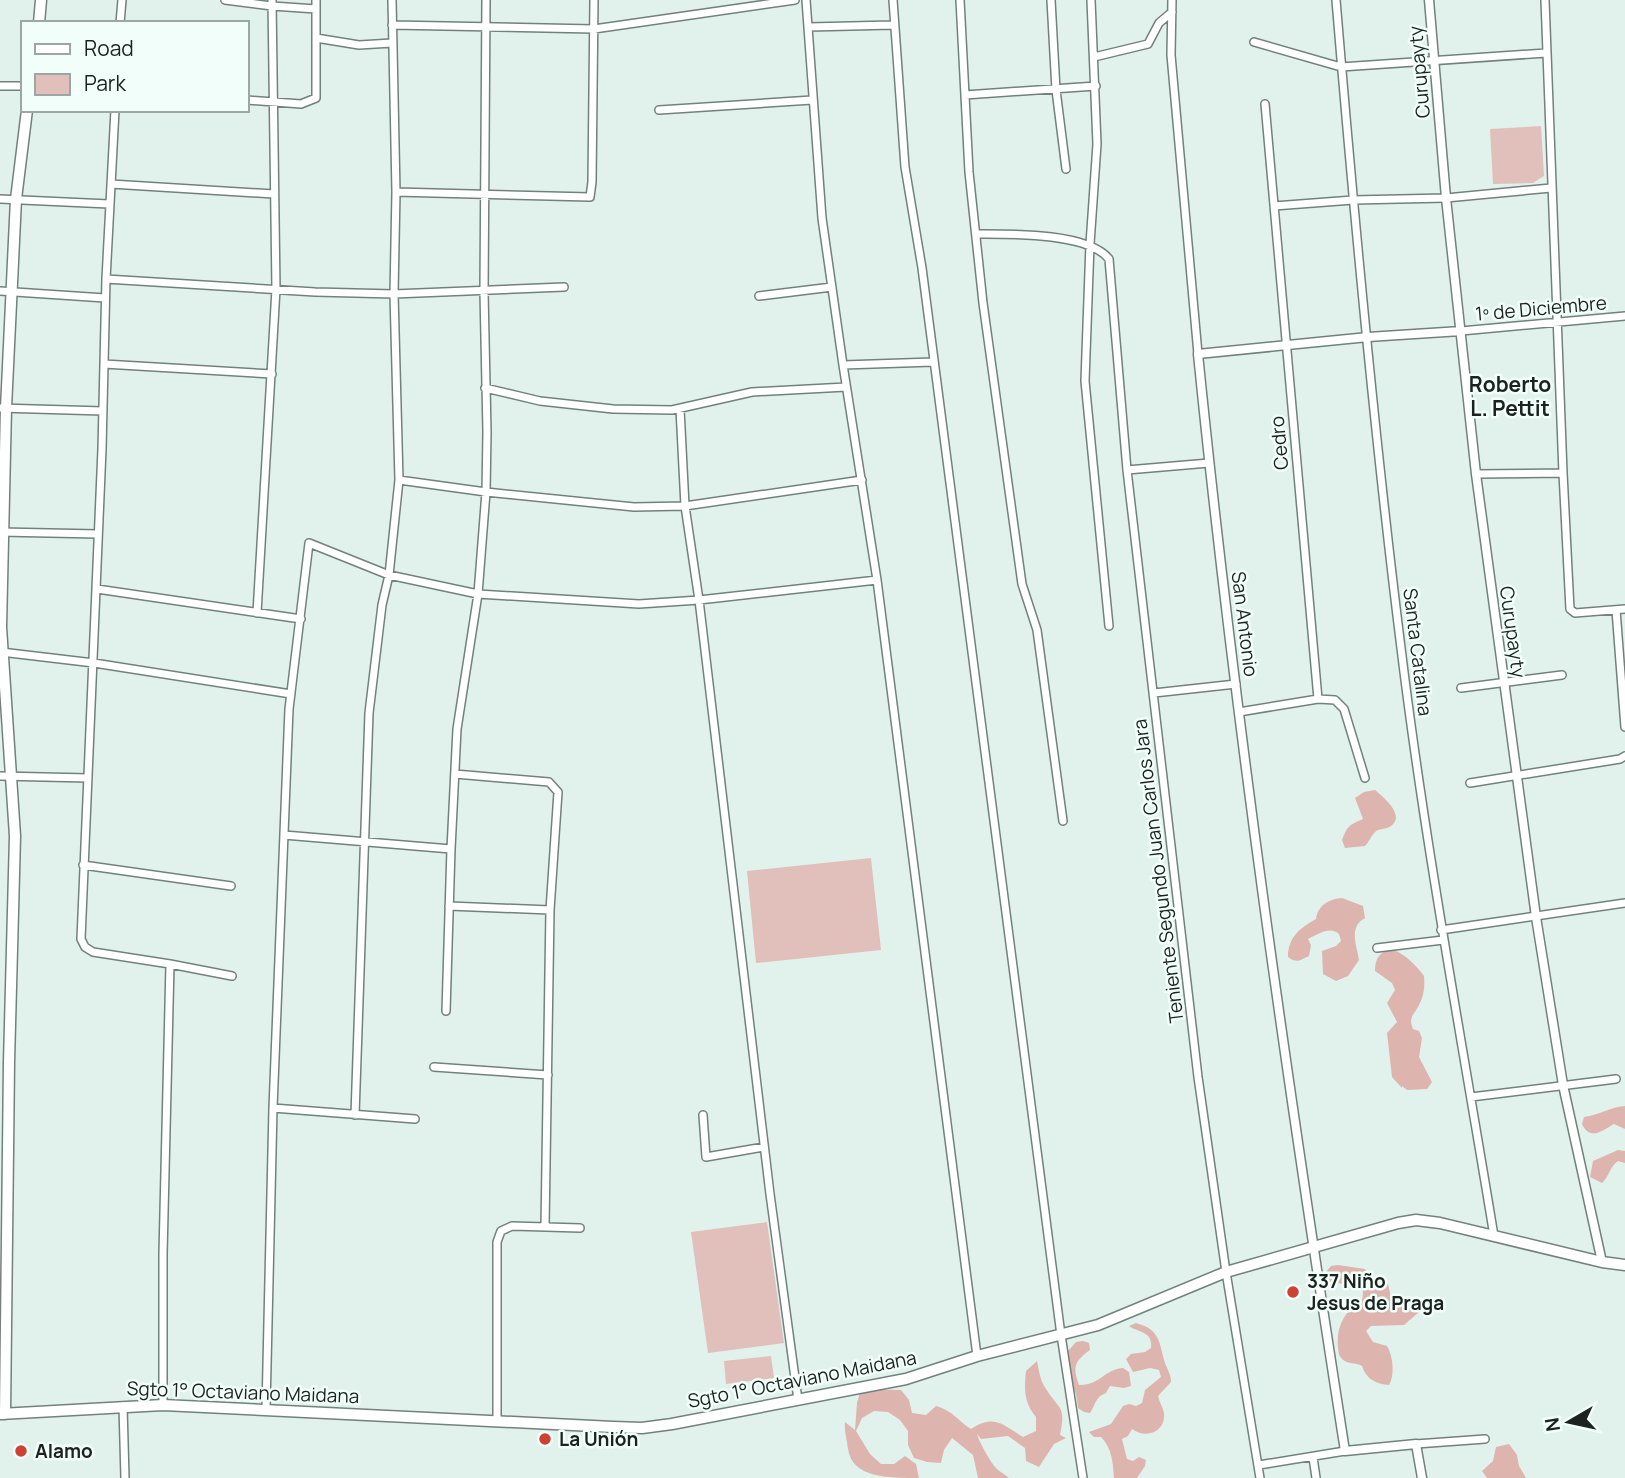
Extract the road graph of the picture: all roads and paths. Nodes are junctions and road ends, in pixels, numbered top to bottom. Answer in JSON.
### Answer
{"nodes":[{"id":1,"x":41,"y":0,"type":"edge"},
{"id":2,"x":122,"y":0,"type":"edge"},
{"id":3,"x":225,"y":0,"type":"edge"},
{"id":4,"x":316,"y":0,"type":"edge"},
{"id":5,"x":392,"y":0,"type":"edge"},
{"id":6,"x":486,"y":0,"type":"edge"},
{"id":7,"x":594,"y":0,"type":"edge"},
{"id":8,"x":795,"y":0,"type":"edge"},
{"id":9,"x":806,"y":0,"type":"edge"},
{"id":10,"x":893,"y":0,"type":"edge"},
{"id":11,"x":960,"y":0,"type":"edge"},
{"id":12,"x":1051,"y":0,"type":"edge"},
{"id":13,"x":1091,"y":0,"type":"edge"},
{"id":14,"x":1172,"y":0,"type":"edge"},
{"id":15,"x":1336,"y":0,"type":"edge"},
{"id":16,"x":1429,"y":0,"type":"edge"},
{"id":17,"x":1545,"y":0,"type":"edge"},
{"id":18,"x":272,"y":3,"type":"edge"},
{"id":19,"x":316,"y":9,"type":"junction"},
{"id":20,"x":1172,"y":12,"type":"junction"},
{"id":21,"x":39,"y":21,"type":"edge"},
{"id":22,"x":120,"y":21,"type":"edge"},
{"id":23,"x":392,"y":25,"type":"junction"},
{"id":24,"x":893,"y":25,"type":"junction"},
{"id":25,"x":487,"y":27,"type":"junction"},
{"id":26,"x":809,"y":27,"type":"junction"},
{"id":27,"x":594,"y":29,"type":"junction"},
{"id":28,"x":316,"y":38,"type":"junction"},
{"id":29,"x":1254,"y":42,"type":"dead end"},
{"id":30,"x":392,"y":43,"type":"junction"},
{"id":31,"x":1546,"y":53,"type":"junction"},
{"id":32,"x":1094,"y":57,"type":"junction"},
{"id":33,"x":1434,"y":61,"type":"junction"},
{"id":34,"x":1341,"y":67,"type":"junction"},
{"id":35,"x":0,"y":86,"type":"edge"},
{"id":36,"x":21,"y":86,"type":"edge"},
{"id":37,"x":1096,"y":86,"type":"junction"},
{"id":38,"x":1056,"y":90,"type":"junction"},
{"id":39,"x":965,"y":95,"type":"junction"},
{"id":40,"x":248,"y":100,"type":"edge"},
{"id":41,"x":813,"y":100,"type":"junction"},
{"id":42,"x":275,"y":102,"type":"junction"},
{"id":43,"x":1265,"y":104,"type":"dead end"},
{"id":44,"x":659,"y":110,"type":"dead end"},
{"id":45,"x":27,"y":112,"type":"edge"},
{"id":46,"x":115,"y":112,"type":"edge"},
{"id":47,"x":1066,"y":169,"type":"dead end"},
{"id":48,"x":111,"y":184,"type":"junction"},
{"id":49,"x":1552,"y":188,"type":"junction"},
{"id":50,"x":396,"y":192,"type":"junction"},
{"id":51,"x":274,"y":194,"type":"junction"},
{"id":52,"x":486,"y":195,"type":"junction"},
{"id":53,"x":1446,"y":198,"type":"junction"},
{"id":54,"x":0,"y":199,"type":"edge"},
{"id":55,"x":16,"y":199,"type":"junction"},
{"id":56,"x":1353,"y":200,"type":"junction"},
{"id":57,"x":109,"y":204,"type":"junction"},
{"id":58,"x":1274,"y":206,"type":"junction"},
{"id":59,"x":976,"y":234,"type":"junction"},
{"id":60,"x":1090,"y":244,"type":"junction"},
{"id":61,"x":106,"y":279,"type":"junction"},
{"id":62,"x":564,"y":287,"type":"dead end"},
{"id":63,"x":832,"y":287,"type":"junction"},
{"id":64,"x":276,"y":289,"type":"junction"},
{"id":65,"x":0,"y":291,"type":"edge"},
{"id":66,"x":12,"y":292,"type":"junction"},
{"id":67,"x":484,"y":292,"type":"junction"},
{"id":68,"x":394,"y":294,"type":"junction"},
{"id":69,"x":759,"y":296,"type":"dead end"},
{"id":70,"x":105,"y":298,"type":"junction"},
{"id":71,"x":1625,"y":316,"type":"edge"},
{"id":72,"x":1558,"y":322,"type":"junction"},
{"id":73,"x":1461,"y":331,"type":"junction"},
{"id":74,"x":1368,"y":337,"type":"junction"},
{"id":75,"x":1286,"y":344,"type":"junction"},
{"id":76,"x":1198,"y":354,"type":"junction"},
{"id":77,"x":933,"y":362,"type":"junction"},
{"id":78,"x":104,"y":364,"type":"junction"},
{"id":79,"x":843,"y":365,"type":"junction"},
{"id":80,"x":272,"y":374,"type":"junction"},
{"id":81,"x":846,"y":387,"type":"junction"},
{"id":82,"x":485,"y":388,"type":"junction"},
{"id":83,"x":3,"y":408,"type":"edge"},
{"id":84,"x":680,"y":409,"type":"junction"},
{"id":85,"x":103,"y":411,"type":"junction"},
{"id":86,"x":1209,"y":463,"type":"junction"},
{"id":87,"x":1127,"y":470,"type":"junction"},
{"id":88,"x":1563,"y":473,"type":"junction"},
{"id":89,"x":1476,"y":474,"type":"junction"},
{"id":90,"x":398,"y":480,"type":"junction"},
{"id":91,"x":862,"y":480,"type":"junction"},
{"id":92,"x":486,"y":492,"type":"junction"},
{"id":93,"x":685,"y":506,"type":"junction"},
{"id":94,"x":2,"y":532,"type":"edge"},
{"id":95,"x":98,"y":534,"type":"junction"},
{"id":96,"x":389,"y":575,"type":"junction"},
{"id":97,"x":877,"y":580,"type":"junction"},
{"id":98,"x":97,"y":589,"type":"junction"},
{"id":99,"x":478,"y":594,"type":"junction"},
{"id":100,"x":699,"y":600,"type":"junction"},
{"id":101,"x":1625,"y":609,"type":"edge"},
{"id":102,"x":1616,"y":610,"type":"junction"},
{"id":103,"x":257,"y":613,"type":"junction"},
{"id":104,"x":301,"y":619,"type":"junction"},
{"id":105,"x":1109,"y":626,"type":"dead end"},
{"id":106,"x":1,"y":652,"type":"edge"},
{"id":107,"x":94,"y":663,"type":"junction"},
{"id":108,"x":1562,"y":675,"type":"dead end"},
{"id":109,"x":1504,"y":682,"type":"junction"},
{"id":110,"x":1236,"y":684,"type":"junction"},
{"id":111,"x":1461,"y":688,"type":"dead end"},
{"id":112,"x":1154,"y":693,"type":"junction"},
{"id":113,"x":291,"y":694,"type":"junction"},
{"id":114,"x":1318,"y":699,"type":"junction"},
{"id":115,"x":1239,"y":712,"type":"junction"},
{"id":116,"x":1625,"y":727,"type":"edge"},
{"id":117,"x":1625,"y":756,"type":"edge"},
{"id":118,"x":455,"y":774,"type":"junction"},
{"id":119,"x":1517,"y":775,"type":"junction"},
{"id":120,"x":0,"y":776,"type":"edge"},
{"id":121,"x":12,"y":776,"type":"junction"},
{"id":122,"x":88,"y":778,"type":"junction"},
{"id":123,"x":1365,"y":778,"type":"dead end"},
{"id":124,"x":1470,"y":783,"type":"dead end"},
{"id":125,"x":1063,"y":821,"type":"dead end"},
{"id":126,"x":284,"y":835,"type":"junction"},
{"id":127,"x":363,"y":842,"type":"junction"},
{"id":128,"x":451,"y":849,"type":"junction"},
{"id":129,"x":83,"y":865,"type":"junction"},
{"id":130,"x":231,"y":886,"type":"dead end"},
{"id":131,"x":1625,"y":903,"type":"edge"},
{"id":132,"x":449,"y":906,"type":"junction"},
{"id":133,"x":551,"y":910,"type":"junction"},
{"id":134,"x":1536,"y":916,"type":"junction"},
{"id":135,"x":1441,"y":930,"type":"junction"},
{"id":136,"x":1443,"y":940,"type":"junction"},
{"id":137,"x":1377,"y":948,"type":"dead end"},
{"id":138,"x":170,"y":964,"type":"junction"},
{"id":139,"x":233,"y":976,"type":"dead end"},
{"id":140,"x":446,"y":1010,"type":"dead end"},
{"id":141,"x":434,"y":1067,"type":"dead end"},
{"id":142,"x":548,"y":1075,"type":"junction"},
{"id":143,"x":1616,"y":1079,"type":"dead end"},
{"id":144,"x":1563,"y":1085,"type":"junction"},
{"id":145,"x":1471,"y":1097,"type":"junction"},
{"id":146,"x":272,"y":1108,"type":"junction"},
{"id":147,"x":355,"y":1115,"type":"junction"},
{"id":148,"x":703,"y":1115,"type":"dead end"},
{"id":149,"x":415,"y":1119,"type":"dead end"},
{"id":150,"x":764,"y":1147,"type":"junction"},
{"id":151,"x":545,"y":1227,"type":"junction"},
{"id":152,"x":580,"y":1228,"type":"dead end"},
{"id":153,"x":1494,"y":1236,"type":"junction"},
{"id":154,"x":1315,"y":1248,"type":"junction"},
{"id":155,"x":1602,"y":1262,"type":"junction"},
{"id":156,"x":1625,"y":1265,"type":"edge"},
{"id":157,"x":1226,"y":1272,"type":"junction"},
{"id":158,"x":1061,"y":1335,"type":"junction"},
{"id":159,"x":977,"y":1356,"type":"junction"},
{"id":160,"x":798,"y":1400,"type":"junction"},
{"id":161,"x":163,"y":1405,"type":"junction"},
{"id":162,"x":123,"y":1406,"type":"junction"},
{"id":163,"x":266,"y":1408,"type":"junction"},
{"id":164,"x":2,"y":1414,"type":"edge"},
{"id":165,"x":497,"y":1420,"type":"junction"},
{"id":166,"x":1485,"y":1439,"type":"dead end"},
{"id":167,"x":1416,"y":1444,"type":"junction"},
{"id":168,"x":1345,"y":1451,"type":"junction"},
{"id":169,"x":1312,"y":1457,"type":"junction"},
{"id":170,"x":1259,"y":1465,"type":"junction"},
{"id":171,"x":125,"y":1478,"type":"edge"},
{"id":172,"x":1083,"y":1478,"type":"edge"},
{"id":173,"x":1260,"y":1478,"type":"edge"},
{"id":174,"x":1317,"y":1478,"type":"edge"},
{"id":175,"x":1422,"y":1478,"type":"edge"}],
"edges":[{"from":1,"to":21,"type":"main road"},
{"from":2,"to":22,"type":"street"},
{"from":3,"to":18,"type":"street"},
{"from":4,"to":19,"type":"street"},
{"from":5,"to":23,"type":"street"},
{"from":6,"to":25,"type":"street"},
{"from":7,"to":27,"type":"street"},
{"from":8,"to":27,"type":"street"},
{"from":9,"to":26,"type":"street"},
{"from":10,"to":24,"type":"street"},
{"from":11,"to":39,"type":"street"},
{"from":12,"to":38,"type":"street"},
{"from":13,"to":32,"type":"street"},
{"from":14,"to":20,"type":"street","name":"San Antonio"},
{"from":15,"to":34,"type":"street","name":"Santa Catalina"},
{"from":16,"to":33,"type":"street","name":"Curupayty"},
{"from":17,"to":31,"type":"street"},
{"from":18,"to":19,"type":"street"},
{"from":18,"to":42,"type":"street"},
{"from":19,"to":28,"type":"street"},
{"from":20,"to":32,"type":"street"},
{"from":20,"to":76,"type":"street","name":"San Antonio"},
{"from":23,"to":25,"type":"street"},
{"from":23,"to":30,"type":"street"},
{"from":24,"to":26,"type":"street"},
{"from":24,"to":77,"type":"street"},
{"from":25,"to":27,"type":"street"},
{"from":25,"to":52,"type":"street"},
{"from":26,"to":41,"type":"street"},
{"from":27,"to":52,"type":"street"},
{"from":28,"to":30,"type":"street"},
{"from":28,"to":42,"type":"street"},
{"from":29,"to":34,"type":"street"},
{"from":30,"to":50,"type":"street"},
{"from":31,"to":33,"type":"street"},
{"from":31,"to":49,"type":"street"},
{"from":32,"to":37,"type":"street"},
{"from":33,"to":34,"type":"street"},
{"from":33,"to":53,"type":"street","name":"Curupayty"},
{"from":34,"to":56,"type":"street","name":"Santa Catalina"},
{"from":35,"to":36,"type":"street"},
{"from":37,"to":38,"type":"street"},
{"from":37,"to":60,"type":"street"},
{"from":38,"to":39,"type":"street"},
{"from":38,"to":47,"type":"street"},
{"from":39,"to":59,"type":"street"},
{"from":40,"to":42,"type":"street"},
{"from":41,"to":44,"type":"street"},
{"from":41,"to":63,"type":"street"},
{"from":42,"to":51,"type":"street"},
{"from":43,"to":58,"type":"street","name":"Cedro"},
{"from":45,"to":55,"type":"main road"},
{"from":46,"to":48,"type":"street"},
{"from":48,"to":51,"type":"street"},
{"from":48,"to":57,"type":"street"},
{"from":49,"to":53,"type":"street"},
{"from":49,"to":72,"type":"street"},
{"from":50,"to":52,"type":"street"},
{"from":50,"to":68,"type":"street"},
{"from":51,"to":64,"type":"street"},
{"from":52,"to":67,"type":"street"},
{"from":53,"to":56,"type":"street"},
{"from":53,"to":73,"type":"street","name":"Curupayty"},
{"from":54,"to":55,"type":"street"},
{"from":55,"to":57,"type":"street"},
{"from":55,"to":66,"type":"main road"},
{"from":56,"to":58,"type":"street"},
{"from":56,"to":74,"type":"street","name":"Santa Catalina"},
{"from":57,"to":61,"type":"street"},
{"from":58,"to":75,"type":"street","name":"Cedro"},
{"from":59,"to":60,"type":"street"},
{"from":59,"to":125,"type":"street"},
{"from":60,"to":87,"type":"street","name":"Teniente Segundo Juan Carlos Jara"},
{"from":60,"to":105,"type":"street"},
{"from":61,"to":64,"type":"street"},
{"from":61,"to":70,"type":"street"},
{"from":62,"to":67,"type":"street"},
{"from":63,"to":69,"type":"street"},
{"from":63,"to":79,"type":"street"},
{"from":64,"to":68,"type":"street"},
{"from":64,"to":80,"type":"street"},
{"from":65,"to":66,"type":"street"},
{"from":66,"to":70,"type":"street"},
{"from":66,"to":83,"type":"main road"},
{"from":67,"to":68,"type":"street"},
{"from":67,"to":82,"type":"street"},
{"from":68,"to":90,"type":"street"},
{"from":70,"to":78,"type":"street"},
{"from":71,"to":72,"type":"street","name":"1º de Diciembre"},
{"from":72,"to":73,"type":"street","name":"1º de Diciembre"},
{"from":72,"to":88,"type":"street"},
{"from":73,"to":74,"type":"street"},
{"from":73,"to":89,"type":"street","name":"Curupayty"},
{"from":74,"to":75,"type":"street"},
{"from":74,"to":135,"type":"street","name":"Santa Catalina"},
{"from":75,"to":76,"type":"street"},
{"from":75,"to":114,"type":"street","name":"Cedro"},
{"from":76,"to":86,"type":"street","name":"San Antonio"},
{"from":77,"to":79,"type":"street"},
{"from":77,"to":158,"type":"street"},
{"from":78,"to":80,"type":"street"},
{"from":78,"to":85,"type":"street"},
{"from":79,"to":81,"type":"street"},
{"from":80,"to":103,"type":"street"},
{"from":81,"to":84,"type":"street"},
{"from":81,"to":91,"type":"street"},
{"from":82,"to":84,"type":"street"},
{"from":82,"to":92,"type":"street"},
{"from":83,"to":85,"type":"street"},
{"from":83,"to":94,"type":"main road"},
{"from":84,"to":93,"type":"street"},
{"from":85,"to":95,"type":"street"},
{"from":86,"to":87,"type":"street"},
{"from":86,"to":110,"type":"street","name":"San Antonio"},
{"from":87,"to":112,"type":"street","name":"Teniente Segundo Juan Carlos Jara"},
{"from":88,"to":89,"type":"street"},
{"from":88,"to":102,"type":"street"},
{"from":89,"to":109,"type":"street","name":"Curupayty"},
{"from":90,"to":92,"type":"street"},
{"from":90,"to":96,"type":"street"},
{"from":91,"to":93,"type":"street"},
{"from":91,"to":97,"type":"street"},
{"from":92,"to":93,"type":"street"},
{"from":92,"to":99,"type":"street"},
{"from":93,"to":100,"type":"street"},
{"from":94,"to":95,"type":"street"},
{"from":94,"to":106,"type":"main road"},
{"from":95,"to":98,"type":"street"},
{"from":96,"to":99,"type":"street"},
{"from":96,"to":104,"type":"street"},
{"from":96,"to":127,"type":"street"},
{"from":97,"to":100,"type":"street"},
{"from":97,"to":159,"type":"street"},
{"from":98,"to":103,"type":"street"},
{"from":98,"to":107,"type":"street"},
{"from":99,"to":100,"type":"street"},
{"from":99,"to":118,"type":"street"},
{"from":100,"to":150,"type":"street"},
{"from":101,"to":102,"type":"street"},
{"from":102,"to":116,"type":"street"},
{"from":103,"to":104,"type":"street"},
{"from":104,"to":113,"type":"street"},
{"from":106,"to":107,"type":"street"},
{"from":106,"to":121,"type":"main road"},
{"from":107,"to":113,"type":"street"},
{"from":107,"to":122,"type":"street"},
{"from":108,"to":109,"type":"street"},
{"from":109,"to":111,"type":"street"},
{"from":109,"to":119,"type":"street","name":"Curupayty"},
{"from":110,"to":112,"type":"street"},
{"from":110,"to":115,"type":"street","name":"San Antonio"},
{"from":112,"to":157,"type":"street","name":"Teniente Segundo Juan Carlos Jara"},
{"from":113,"to":126,"type":"street"},
{"from":114,"to":115,"type":"street"},
{"from":114,"to":123,"type":"street"},
{"from":115,"to":154,"type":"street","name":"San Antonio"},
{"from":117,"to":119,"type":"street"},
{"from":118,"to":128,"type":"street"},
{"from":118,"to":133,"type":"street"},
{"from":119,"to":124,"type":"street"},
{"from":119,"to":134,"type":"street","name":"Curupayty"},
{"from":120,"to":121,"type":"street"},
{"from":121,"to":122,"type":"street"},
{"from":121,"to":164,"type":"main road"},
{"from":122,"to":129,"type":"street"},
{"from":126,"to":127,"type":"street"},
{"from":126,"to":146,"type":"street"},
{"from":127,"to":128,"type":"street"},
{"from":127,"to":147,"type":"street"},
{"from":128,"to":132,"type":"street"},
{"from":129,"to":130,"type":"street"},
{"from":129,"to":138,"type":"street"},
{"from":131,"to":134,"type":"street"},
{"from":132,"to":133,"type":"street"},
{"from":132,"to":140,"type":"street"},
{"from":133,"to":142,"type":"street"},
{"from":134,"to":135,"type":"street"},
{"from":134,"to":144,"type":"street","name":"Curupayty"},
{"from":135,"to":136,"type":"street","name":"Santa Catalina"},
{"from":136,"to":137,"type":"street"},
{"from":136,"to":145,"type":"street","name":"Santa Catalina"},
{"from":138,"to":139,"type":"street"},
{"from":138,"to":161,"type":"street"},
{"from":141,"to":142,"type":"street"},
{"from":142,"to":151,"type":"street"},
{"from":143,"to":144,"type":"street"},
{"from":144,"to":145,"type":"street"},
{"from":144,"to":155,"type":"street","name":"Curupayty"},
{"from":145,"to":153,"type":"street","name":"Santa Catalina"},
{"from":146,"to":147,"type":"street"},
{"from":146,"to":163,"type":"street"},
{"from":147,"to":149,"type":"street"},
{"from":148,"to":150,"type":"street"},
{"from":150,"to":160,"type":"street"},
{"from":151,"to":152,"type":"street"},
{"from":151,"to":165,"type":"street"},
{"from":153,"to":154,"type":"main road","name":"Sgto 1° Octaviano Maidana"},
{"from":153,"to":155,"type":"main road","name":"Sgto 1° Octaviano Maidana"},
{"from":154,"to":157,"type":"main road","name":"Sgto 1° Octaviano Maidana"},
{"from":154,"to":168,"type":"street","name":"San Antonio"},
{"from":155,"to":156,"type":"main road","name":"Sgto 1° Octaviano Maidana"},
{"from":157,"to":158,"type":"main road","name":"Sgto 1° Octaviano Maidana"},
{"from":157,"to":170,"type":"street","name":"Teniente Segundo Juan Carlos Jara"},
{"from":158,"to":159,"type":"main road","name":"Sgto 1° Octaviano Maidana"},
{"from":158,"to":172,"type":"street"},
{"from":159,"to":160,"type":"main road","name":"Sgto 1° Octaviano Maidana"},
{"from":160,"to":165,"type":"main road","name":"Sgto 1° Octaviano Maidana"},
{"from":161,"to":162,"type":"main road","name":"Sgto 1° Octaviano Maidana"},
{"from":161,"to":163,"type":"main road","name":"Sgto 1° Octaviano Maidana"},
{"from":162,"to":164,"type":"main road","name":"Sgto 1° Octaviano Maidana"},
{"from":162,"to":171,"type":"street"},
{"from":163,"to":165,"type":"main road","name":"Sgto 1° Octaviano Maidana"},
{"from":166,"to":167,"type":"street"},
{"from":167,"to":168,"type":"street"},
{"from":167,"to":175,"type":"street"},
{"from":168,"to":169,"type":"street"},
{"from":169,"to":170,"type":"street"},
{"from":169,"to":174,"type":"street"},
{"from":170,"to":173,"type":"street","name":"Teniente Segundo Juan Carlos Jara"}]}
